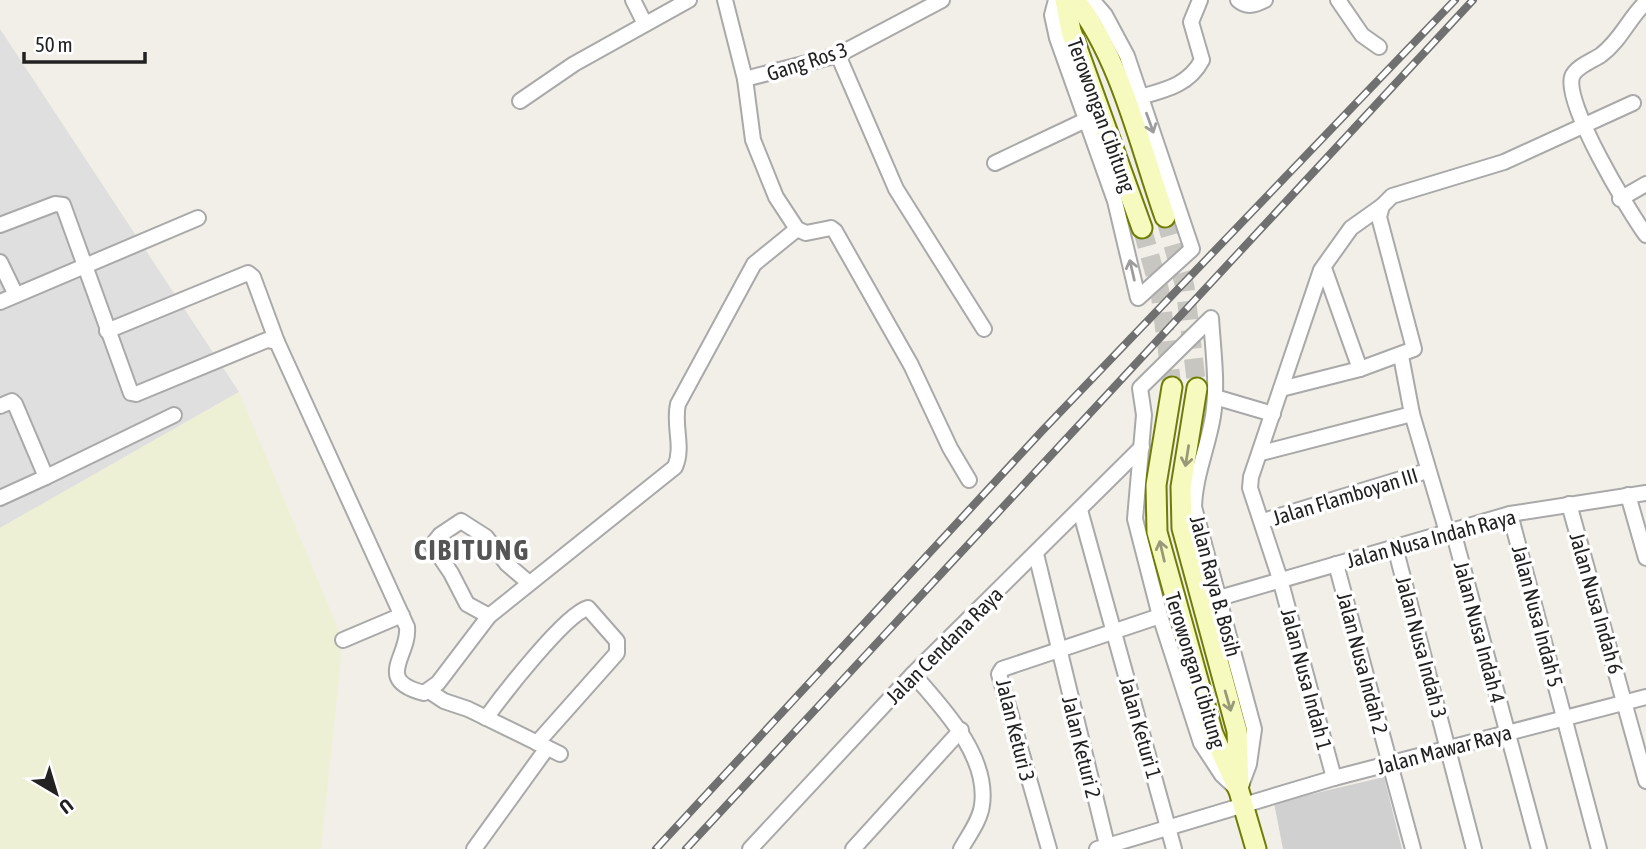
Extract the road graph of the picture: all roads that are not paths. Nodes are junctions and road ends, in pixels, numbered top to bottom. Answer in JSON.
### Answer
{"nodes":[{"id":1,"x":633,"y":0,"type":"edge"},
{"id":2,"x":689,"y":0,"type":"edge"},
{"id":3,"x":725,"y":0,"type":"edge"},
{"id":4,"x":942,"y":0,"type":"edge"},
{"id":5,"x":1056,"y":0,"type":"edge"},
{"id":6,"x":1065,"y":0,"type":"edge"},
{"id":7,"x":1075,"y":0,"type":"edge"},
{"id":8,"x":1092,"y":0,"type":"edge"},
{"id":9,"x":1200,"y":0,"type":"edge"},
{"id":10,"x":1238,"y":0,"type":"edge"},
{"id":11,"x":1265,"y":0,"type":"edge"},
{"id":12,"x":1338,"y":0,"type":"edge"},
{"id":13,"x":1646,"y":2,"type":"edge"},
{"id":14,"x":645,"y":24,"type":"junction"},
{"id":15,"x":1379,"y":47,"type":"dead end"},
{"id":16,"x":838,"y":55,"type":"junction"},
{"id":17,"x":745,"y":79,"type":"junction"},
{"id":18,"x":1140,"y":97,"type":"junction"},
{"id":19,"x":520,"y":101,"type":"dead end"},
{"id":20,"x":1633,"y":103,"type":"dead end"},
{"id":21,"x":1088,"y":119,"type":"junction"},
{"id":22,"x":1584,"y":125,"type":"junction"},
{"id":23,"x":995,"y":163,"type":"dead end"},
{"id":24,"x":1646,"y":184,"type":"edge"},
{"id":25,"x":1620,"y":199,"type":"junction"},
{"id":26,"x":1382,"y":206,"type":"junction"},
{"id":27,"x":1165,"y":217,"type":"tunnel mouth"},
{"id":28,"x":198,"y":218,"type":"dead end"},
{"id":29,"x":0,"y":225,"type":"edge"},
{"id":30,"x":1142,"y":228,"type":"tunnel mouth"},
{"id":31,"x":797,"y":229,"type":"junction"},
{"id":32,"x":1646,"y":235,"type":"edge"},
{"id":33,"x":0,"y":262,"type":"edge"},
{"id":34,"x":84,"y":264,"type":"junction"},
{"id":35,"x":1324,"y":268,"type":"junction"},
{"id":36,"x":16,"y":295,"type":"junction"},
{"id":37,"x":0,"y":302,"type":"edge"},
{"id":38,"x":984,"y":329,"type":"dead end"},
{"id":39,"x":107,"y":331,"type":"junction"},
{"id":40,"x":277,"y":342,"type":"junction"},
{"id":41,"x":1407,"y":353,"type":"junction"},
{"id":42,"x":1360,"y":369,"type":"junction"},
{"id":43,"x":1172,"y":387,"type":"tunnel mouth"},
{"id":44,"x":1281,"y":389,"type":"junction"},
{"id":45,"x":1206,"y":393,"type":"junction"},
{"id":46,"x":0,"y":406,"type":"edge"},
{"id":47,"x":1273,"y":414,"type":"junction"},
{"id":48,"x":1412,"y":414,"type":"junction"},
{"id":49,"x":174,"y":415,"type":"dead end"},
{"id":50,"x":1142,"y":446,"type":"junction"},
{"id":51,"x":1261,"y":453,"type":"junction"},
{"id":52,"x":1427,"y":471,"type":"junction"},
{"id":53,"x":46,"y":477,"type":"junction"},
{"id":54,"x":969,"y":480,"type":"dead end"},
{"id":55,"x":1646,"y":493,"type":"edge"},
{"id":56,"x":1628,"y":495,"type":"junction"},
{"id":57,"x":0,"y":498,"type":"edge"},
{"id":58,"x":1569,"y":504,"type":"junction"},
{"id":59,"x":1080,"y":510,"type":"junction"},
{"id":60,"x":1510,"y":514,"type":"junction"},
{"id":61,"x":1263,"y":521,"type":"junction"},
{"id":62,"x":1450,"y":531,"type":"junction"},
{"id":63,"x":1395,"y":547,"type":"junction"},
{"id":64,"x":1036,"y":554,"type":"junction"},
{"id":65,"x":1646,"y":558,"type":"edge"},
{"id":66,"x":1336,"y":564,"type":"junction"},
{"id":67,"x":1280,"y":579,"type":"junction"},
{"id":68,"x":528,"y":582,"type":"junction"},
{"id":69,"x":1219,"y":598,"type":"junction"},
{"id":70,"x":401,"y":615,"type":"junction"},
{"id":71,"x":489,"y":616,"type":"junction"},
{"id":72,"x":1160,"y":616,"type":"junction"},
{"id":73,"x":1114,"y":630,"type":"junction"},
{"id":74,"x":343,"y":640,"type":"dead end"},
{"id":75,"x":1058,"y":648,"type":"junction"},
{"id":76,"x":913,"y":674,"type":"junction"},
{"id":77,"x":429,"y":691,"type":"junction"},
{"id":78,"x":1646,"y":697,"type":"edge"},
{"id":79,"x":1626,"y":702,"type":"junction"},
{"id":80,"x":486,"y":718,"type":"junction"},
{"id":81,"x":1565,"y":718,"type":"junction"},
{"id":82,"x":961,"y":730,"type":"junction"},
{"id":83,"x":1507,"y":733,"type":"junction"},
{"id":84,"x":548,"y":748,"type":"junction"},
{"id":85,"x":1448,"y":748,"type":"junction"},
{"id":86,"x":1644,"y":762,"type":"edge"},
{"id":87,"x":1390,"y":763,"type":"junction"},
{"id":88,"x":1334,"y":778,"type":"junction"},
{"id":89,"x":1646,"y":781,"type":"edge"},
{"id":90,"x":1241,"y":798,"type":"junction"},
{"id":91,"x":1169,"y":827,"type":"junction"},
{"id":92,"x":1104,"y":848,"type":"edge"},
{"id":93,"x":474,"y":849,"type":"edge"},
{"id":94,"x":750,"y":849,"type":"edge"},
{"id":95,"x":853,"y":849,"type":"edge"},
{"id":96,"x":961,"y":849,"type":"edge"},
{"id":97,"x":1049,"y":849,"type":"edge"},
{"id":98,"x":1174,"y":849,"type":"edge"},
{"id":99,"x":1256,"y":849,"type":"edge"},
{"id":100,"x":1413,"y":849,"type":"edge"},
{"id":101,"x":1474,"y":849,"type":"edge"},
{"id":102,"x":1539,"y":849,"type":"edge"},
{"id":103,"x":1599,"y":849,"type":"edge"}],
"edges":[{"from":1,"to":14,"type":"street"},
{"from":2,"to":14,"type":"street"},
{"from":3,"to":17,"type":"street"},
{"from":4,"to":16,"type":"street","name":"Gang Ros 3"},
{"from":5,"to":21,"type":"street"},
{"from":6,"to":30,"type":"main road","name":"Terowongan Cibitung"},
{"from":7,"to":27,"type":"main road","name":"Terowongan Cibitung"},
{"from":8,"to":18,"type":"street"},
{"from":9,"to":18,"type":"street"},
{"from":10,"to":11,"type":"street"},
{"from":12,"to":15,"type":"street"},
{"from":13,"to":22,"type":"street"},
{"from":14,"to":19,"type":"street"},
{"from":16,"to":17,"type":"street","name":"Gang Ros 3"},
{"from":16,"to":38,"type":"street"},
{"from":17,"to":31,"type":"street"},
{"from":18,"to":21,"type":"street","one_way":true},
{"from":20,"to":22,"type":"street","name":"Jalan Nusa Indah 1"},
{"from":21,"to":23,"type":"street"},
{"from":22,"to":25,"type":"street"},
{"from":22,"to":26,"type":"street","name":"Jalan Nusa Indah 1"},
{"from":24,"to":25,"type":"street"},
{"from":25,"to":32,"type":"street"},
{"from":26,"to":35,"type":"street","name":"Jalan Nusa Indah 1"},
{"from":26,"to":41,"type":"street","name":"Jalan Nusa Indah 4"},
{"from":28,"to":34,"type":"street"},
{"from":29,"to":34,"type":"street"},
{"from":31,"to":54,"type":"street"},
{"from":31,"to":68,"type":"street"},
{"from":33,"to":36,"type":"street"},
{"from":34,"to":36,"type":"street"},
{"from":34,"to":39,"type":"street"},
{"from":35,"to":42,"type":"street"},
{"from":35,"to":44,"type":"street","name":"Jalan Nusa Indah 1"},
{"from":36,"to":37,"type":"street"},
{"from":39,"to":40,"type":"street"},
{"from":39,"to":40,"type":"street"},
{"from":40,"to":70,"type":"street"},
{"from":41,"to":42,"type":"street"},
{"from":41,"to":48,"type":"street","name":"Jalan Nusa Indah 4"},
{"from":42,"to":44,"type":"street"},
{"from":90,"to":43,"type":"main road","name":"Terowongan Cibitung","one_way":true},
{"from":44,"to":47,"type":"street","name":"Jalan Nusa Indah 1"},
{"from":45,"to":47,"type":"street"},
{"from":45,"to":50,"type":"street","name":"Jalan Raya B. Bosih"},
{"from":45,"to":69,"type":"street","name":"Jalan Raya B. Bosih"},
{"from":45,"to":90,"type":"main road","name":"Terowongan Cibitung","one_way":true},
{"from":46,"to":53,"type":"street"},
{"from":47,"to":51,"type":"street","name":"Jalan Nusa Indah 1"},
{"from":48,"to":51,"type":"street"},
{"from":48,"to":52,"type":"street","name":"Jalan Nusa Indah 4"},
{"from":49,"to":53,"type":"street"},
{"from":50,"to":59,"type":"street","name":"Jalan Cendana Raya"},
{"from":50,"to":72,"type":"street","name":"Jalan Raya B. Bosih"},
{"from":51,"to":61,"type":"street","name":"Jalan Nusa Indah 1"},
{"from":52,"to":61,"type":"street","name":"Jalan Flamboyan III"},
{"from":52,"to":62,"type":"street","name":"Jalan Nusa Indah 4"},
{"from":53,"to":57,"type":"street"},
{"from":55,"to":56,"type":"street","name":"Jalan Nusa Indah Raya"},
{"from":56,"to":58,"type":"street","name":"Jalan Nusa Indah Raya"},
{"from":56,"to":65,"type":"street"},
{"from":58,"to":60,"type":"street","name":"Jalan Nusa Indah Raya"},
{"from":58,"to":79,"type":"street","name":"Jalan Nusa Indah 6"},
{"from":59,"to":64,"type":"street","name":"Jalan Cendana Raya"},
{"from":59,"to":73,"type":"street","name":"Jalan Keturi 1"},
{"from":60,"to":62,"type":"street","name":"Jalan Nusa Indah Raya"},
{"from":60,"to":81,"type":"street","name":"Jalan Nusa Indah 5"},
{"from":61,"to":67,"type":"street","name":"Jalan Nusa Indah 1"},
{"from":62,"to":63,"type":"street","name":"Jalan Nusa Indah Raya"},
{"from":62,"to":83,"type":"street","name":"Jalan Nusa Indah 4"},
{"from":63,"to":66,"type":"street","name":"Jalan Nusa Indah Raya"},
{"from":63,"to":85,"type":"street","name":"Jalan Nusa Indah 3"},
{"from":64,"to":75,"type":"street","name":"Jalan Keturi 2"},
{"from":64,"to":76,"type":"street","name":"Jalan Cendana Raya"},
{"from":66,"to":67,"type":"street","name":"Jalan Nusa Indah Raya"},
{"from":66,"to":87,"type":"street","name":"Jalan Nusa Indah 2"},
{"from":67,"to":69,"type":"street","name":"Jalan Nusa Indah Raya"},
{"from":67,"to":88,"type":"street","name":"Jalan Nusa Indah 1"},
{"from":68,"to":71,"type":"street"},
{"from":68,"to":71,"type":"street"},
{"from":69,"to":90,"type":"street","name":"Jalan Raya B. Bosih"},
{"from":70,"to":74,"type":"street"},
{"from":70,"to":77,"type":"street"},
{"from":71,"to":77,"type":"street"},
{"from":72,"to":73,"type":"street","name":"Jalan Keturi 3"},
{"from":72,"to":90,"type":"street","name":"Jalan Raya B. Bosih"},
{"from":73,"to":75,"type":"street","name":"Jalan Keturi 3"},
{"from":73,"to":91,"type":"street","name":"Jalan Keturi 1"},
{"from":75,"to":92,"type":"street","name":"Jalan Keturi 2"},
{"from":75,"to":97,"type":"street","name":"Jalan Keturi 3"},
{"from":76,"to":82,"type":"street"},
{"from":76,"to":94,"type":"street","name":"Jalan Cendana Raya"},
{"from":77,"to":80,"type":"street"},
{"from":78,"to":79,"type":"street","name":"Jalan Mawar Raya"},
{"from":79,"to":81,"type":"street","name":"Jalan Mawar Raya"},
{"from":79,"to":86,"type":"street","name":"Jalan Nusa Indah 6"},
{"from":80,"to":84,"type":"street"},
{"from":80,"to":84,"type":"street"},
{"from":81,"to":83,"type":"street","name":"Jalan Mawar Raya"},
{"from":81,"to":103,"type":"street","name":"Jalan Nusa Indah 5"},
{"from":82,"to":95,"type":"street"},
{"from":82,"to":96,"type":"street"},
{"from":83,"to":85,"type":"street","name":"Jalan Mawar Raya"},
{"from":83,"to":102,"type":"street","name":"Jalan Nusa Indah 4"},
{"from":84,"to":93,"type":"street"},
{"from":85,"to":87,"type":"street","name":"Jalan Mawar Raya"},
{"from":85,"to":101,"type":"street","name":"Jalan Nusa Indah 3"},
{"from":86,"to":89,"type":"street","name":"Jalan Nusa Indah 6"},
{"from":87,"to":88,"type":"street","name":"Jalan Mawar Raya"},
{"from":87,"to":100,"type":"street","name":"Jalan Nusa Indah 2"},
{"from":88,"to":90,"type":"street","name":"Jalan Mawar Raya"},
{"from":90,"to":91,"type":"street","name":"Jalan Mawar Raya"},
{"from":90,"to":99,"type":"main road","name":"Jalan Raya B. Bosih"},
{"from":91,"to":92,"type":"street","name":"Jalan Mawar Raya"},
{"from":91,"to":98,"type":"street","name":"Jalan Keturi 1"}]}
